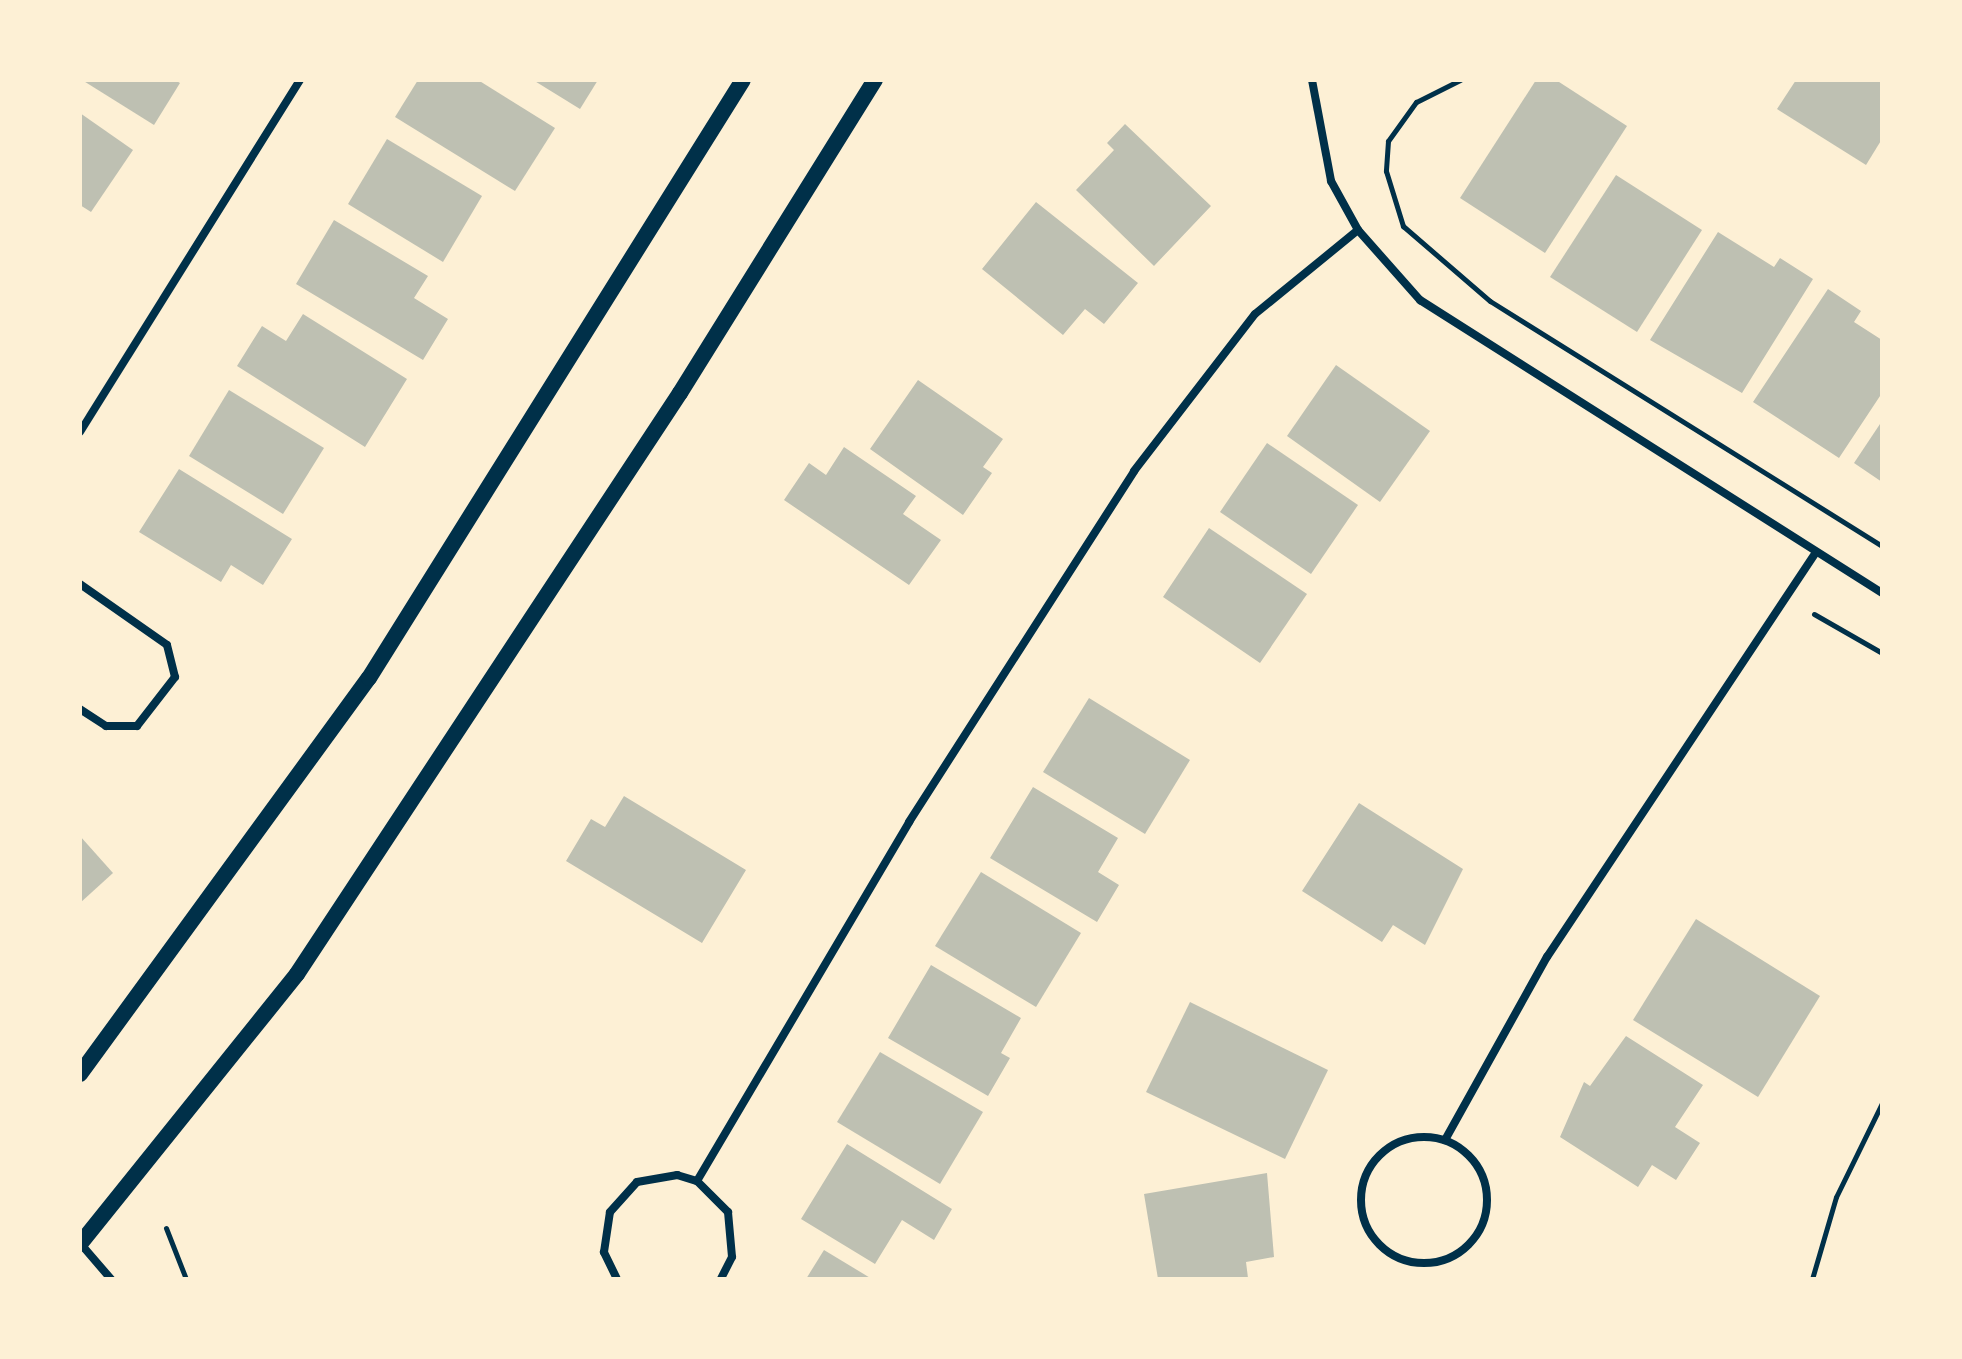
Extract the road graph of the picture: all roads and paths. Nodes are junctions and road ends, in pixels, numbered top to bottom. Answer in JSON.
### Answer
{"nodes":[{"id":1,"x":300,"y":80,"type":"edge"},
{"id":2,"x":743,"y":80,"type":"edge"},
{"id":3,"x":875,"y":80,"type":"edge"},
{"id":4,"x":1312,"y":80,"type":"edge"},
{"id":5,"x":1460,"y":80,"type":"edge"},
{"id":6,"x":1358,"y":230,"type":"junction"},
{"id":7,"x":80,"y":432,"type":"edge"},
{"id":8,"x":1882,"y":546,"type":"edge"},
{"id":9,"x":1816,"y":552,"type":"junction"},
{"id":10,"x":80,"y":584,"type":"edge"},
{"id":11,"x":1882,"y":593,"type":"edge"},
{"id":12,"x":1814,"y":614,"type":"dead end"},
{"id":13,"x":1882,"y":653,"type":"edge"},
{"id":14,"x":80,"y":709,"type":"edge"},
{"id":15,"x":80,"y":1074,"type":"edge"},
{"id":16,"x":1882,"y":1103,"type":"edge"},
{"id":17,"x":1445,"y":1140,"type":"junction"},
{"id":18,"x":697,"y":1181,"type":"junction"},
{"id":19,"x":166,"y":1228,"type":"dead end"},
{"id":20,"x":80,"y":1244,"type":"edge"},
{"id":21,"x":111,"y":1279,"type":"edge"},
{"id":22,"x":186,"y":1279,"type":"edge"},
{"id":23,"x":617,"y":1279,"type":"edge"},
{"id":24,"x":721,"y":1279,"type":"edge"},
{"id":25,"x":1812,"y":1279,"type":"edge"}],
"edges":[{"from":1,"to":7,"type":"street"},
{"from":2,"to":15,"type":"main road"},
{"from":3,"to":20,"type":"main road"},
{"from":4,"to":6,"type":"street"},
{"from":5,"to":8,"type":"path"},
{"from":6,"to":9,"type":"street"},
{"from":6,"to":18,"type":"street"},
{"from":9,"to":11,"type":"street"},
{"from":9,"to":17,"type":"street"},
{"from":10,"to":14,"type":"street"},
{"from":12,"to":13,"type":"path"},
{"from":16,"to":25,"type":"path"},
{"from":17,"to":17,"type":"street"},
{"from":18,"to":23,"type":"street"},
{"from":18,"to":24,"type":"street"},
{"from":19,"to":22,"type":"path"},
{"from":20,"to":21,"type":"street"}]}
